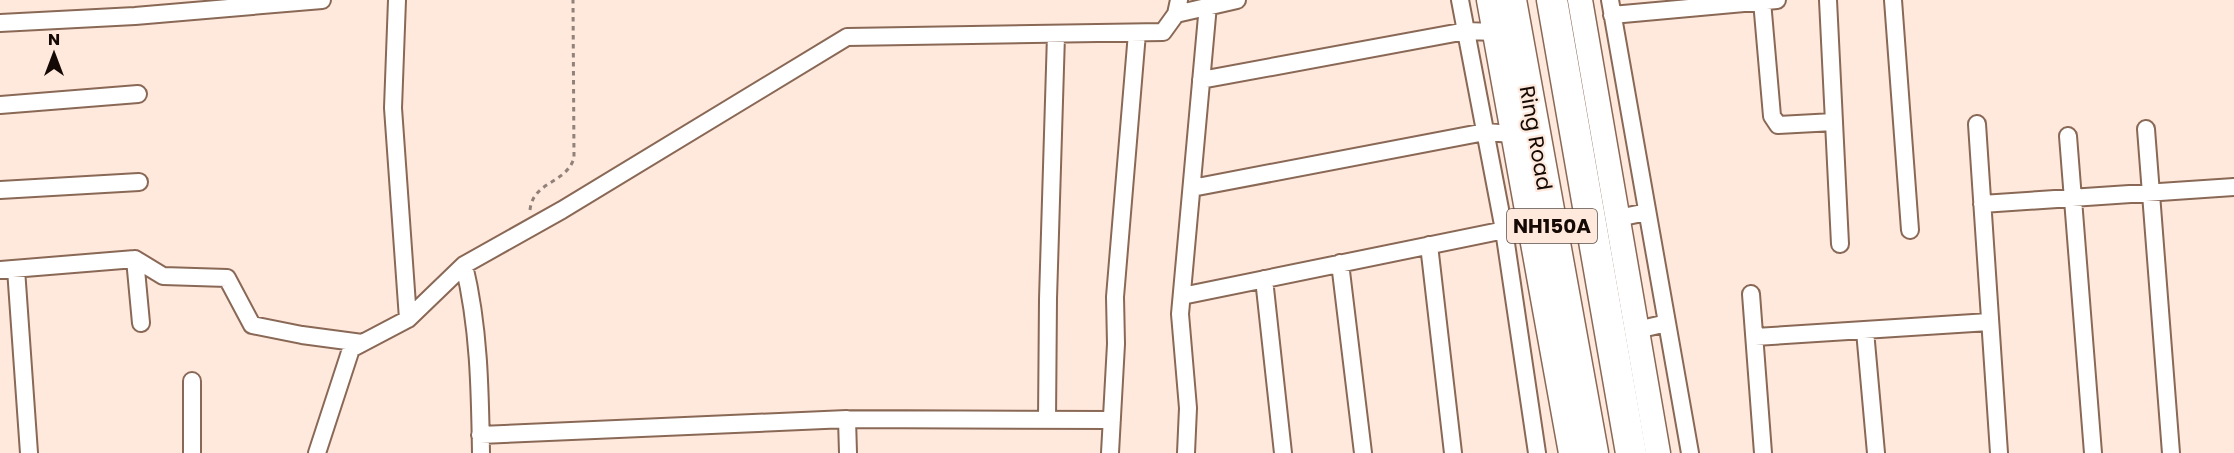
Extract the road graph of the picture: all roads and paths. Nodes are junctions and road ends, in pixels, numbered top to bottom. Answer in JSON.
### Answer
{"nodes":[{"id":1,"x":322,"y":0,"type":"edge"},
{"id":2,"x":397,"y":0,"type":"edge"},
{"id":3,"x":573,"y":0,"type":"edge"},
{"id":4,"x":1237,"y":0,"type":"edge"},
{"id":5,"x":1460,"y":0,"type":"edge"},
{"id":6,"x":1489,"y":0,"type":"edge"},
{"id":7,"x":1511,"y":0,"type":"edge"},
{"id":8,"x":1552,"y":0,"type":"edge"},
{"id":9,"x":1580,"y":0,"type":"edge"},
{"id":10,"x":1828,"y":0,"type":"edge"},
{"id":11,"x":1893,"y":0,"type":"edge"},
{"id":12,"x":1769,"y":1,"type":"edge"},
{"id":13,"x":284,"y":2,"type":"edge"},
{"id":14,"x":1718,"y":2,"type":"edge"},
{"id":15,"x":1204,"y":3,"type":"edge"},
{"id":16,"x":1178,"y":7,"type":"edge"},
{"id":17,"x":1611,"y":7,"type":"edge"},
{"id":18,"x":0,"y":24,"type":"edge"},
{"id":19,"x":1466,"y":31,"type":"junction"},
{"id":20,"x":1495,"y":32,"type":"junction"},
{"id":21,"x":1137,"y":33,"type":"junction"},
{"id":22,"x":1056,"y":34,"type":"junction"},
{"id":23,"x":1201,"y":80,"type":"junction"},
{"id":24,"x":138,"y":94,"type":"dead end"},
{"id":25,"x":0,"y":105,"type":"edge"},
{"id":26,"x":1834,"y":122,"type":"junction"},
{"id":27,"x":1977,"y":124,"type":"dead end"},
{"id":28,"x":2146,"y":129,"type":"dead end"},
{"id":29,"x":1485,"y":132,"type":"junction"},
{"id":30,"x":1513,"y":134,"type":"junction"},
{"id":31,"x":2068,"y":136,"type":"dead end"},
{"id":32,"x":139,"y":182,"type":"dead end"},
{"id":33,"x":2234,"y":187,"type":"edge"},
{"id":34,"x":1192,"y":188,"type":"junction"},
{"id":35,"x":0,"y":190,"type":"edge"},
{"id":36,"x":2152,"y":194,"type":"junction"},
{"id":37,"x":2073,"y":199,"type":"junction"},
{"id":38,"x":1982,"y":204,"type":"junction"},
{"id":39,"x":1647,"y":212,"type":"junction"},
{"id":40,"x":1618,"y":218,"type":"junction"},
{"id":41,"x":1529,"y":225,"type":"junction"},
{"id":42,"x":531,"y":227,"type":"junction"},
{"id":43,"x":1504,"y":230,"type":"junction"},
{"id":44,"x":1910,"y":230,"type":"dead end"},
{"id":45,"x":1840,"y":244,"type":"dead end"},
{"id":46,"x":1429,"y":245,"type":"junction"},
{"id":47,"x":135,"y":259,"type":"junction"},
{"id":48,"x":1340,"y":263,"type":"junction"},
{"id":49,"x":464,"y":265,"type":"junction"},
{"id":50,"x":8,"y":270,"type":"edge"},
{"id":51,"x":1264,"y":279,"type":"junction"},
{"id":52,"x":1751,"y":294,"type":"dead end"},
{"id":53,"x":1182,"y":296,"type":"junction"},
{"id":54,"x":408,"y":319,"type":"junction"},
{"id":55,"x":1989,"y":322,"type":"junction"},
{"id":56,"x":141,"y":323,"type":"dead end"},
{"id":57,"x":1667,"y":323,"type":"junction"},
{"id":58,"x":1637,"y":330,"type":"junction"},
{"id":59,"x":1865,"y":332,"type":"junction"},
{"id":60,"x":1755,"y":337,"type":"junction"},
{"id":61,"x":362,"y":343,"type":"junction"},
{"id":62,"x":192,"y":381,"type":"dead end"},
{"id":63,"x":847,"y":419,"type":"junction"},
{"id":64,"x":1047,"y":420,"type":"junction"},
{"id":65,"x":1112,"y":420,"type":"junction"},
{"id":66,"x":480,"y":435,"type":"junction"},
{"id":67,"x":29,"y":453,"type":"edge"},
{"id":68,"x":192,"y":453,"type":"edge"},
{"id":69,"x":317,"y":453,"type":"edge"},
{"id":70,"x":481,"y":453,"type":"edge"},
{"id":71,"x":848,"y":453,"type":"edge"},
{"id":72,"x":1110,"y":453,"type":"edge"},
{"id":73,"x":1186,"y":453,"type":"edge"},
{"id":74,"x":1283,"y":453,"type":"edge"},
{"id":75,"x":1363,"y":453,"type":"edge"},
{"id":76,"x":1453,"y":453,"type":"edge"},
{"id":77,"x":1537,"y":453,"type":"edge"},
{"id":78,"x":1571,"y":453,"type":"edge"},
{"id":79,"x":1593,"y":453,"type":"edge"},
{"id":80,"x":1631,"y":453,"type":"edge"},
{"id":81,"x":1658,"y":453,"type":"edge"},
{"id":82,"x":1690,"y":453,"type":"edge"},
{"id":83,"x":1763,"y":453,"type":"edge"},
{"id":84,"x":1876,"y":453,"type":"edge"},
{"id":85,"x":2000,"y":453,"type":"edge"},
{"id":86,"x":2093,"y":453,"type":"edge"},
{"id":87,"x":2171,"y":453,"type":"edge"}],
"edges":[{"from":1,"to":13,"type":"street"},
{"from":2,"to":54,"type":"street"},
{"from":3,"to":42,"type":"path"},
{"from":4,"to":15,"type":"street"},
{"from":5,"to":19,"type":"street"},
{"from":6,"to":20,"type":"street"},
{"from":7,"to":79,"type":"highway","name":"Ring Road","number":"NH150A"},
{"from":8,"to":80,"type":"highway","name":"Ring Road","number":"NH150A"},
{"from":9,"to":40,"type":"street"},
{"from":10,"to":26,"type":"street"},
{"from":11,"to":44,"type":"street"},
{"from":12,"to":14,"type":"street"},
{"from":12,"to":26,"type":"street"},
{"from":13,"to":18,"type":"street"},
{"from":14,"to":17,"type":"street"},
{"from":15,"to":16,"type":"street"},
{"from":15,"to":23,"type":"street"},
{"from":16,"to":21,"type":"street"},
{"from":17,"to":39,"type":"street"},
{"from":19,"to":20,"type":"street"},
{"from":19,"to":23,"type":"street"},
{"from":19,"to":29,"type":"street"},
{"from":20,"to":30,"type":"street"},
{"from":21,"to":22,"type":"street"},
{"from":21,"to":65,"type":"street"},
{"from":22,"to":42,"type":"street"},
{"from":22,"to":64,"type":"street"},
{"from":23,"to":34,"type":"street"},
{"from":24,"to":25,"type":"street"},
{"from":26,"to":45,"type":"street"},
{"from":27,"to":38,"type":"street"},
{"from":28,"to":36,"type":"street"},
{"from":29,"to":30,"type":"street"},
{"from":29,"to":34,"type":"street"},
{"from":29,"to":43,"type":"street"},
{"from":30,"to":41,"type":"street"},
{"from":31,"to":37,"type":"street"},
{"from":32,"to":35,"type":"street"},
{"from":33,"to":36,"type":"street"},
{"from":34,"to":53,"type":"street"},
{"from":36,"to":37,"type":"street"},
{"from":36,"to":87,"type":"street"},
{"from":37,"to":38,"type":"street"},
{"from":37,"to":86,"type":"street"},
{"from":38,"to":55,"type":"street"},
{"from":39,"to":40,"type":"street"},
{"from":39,"to":57,"type":"street"},
{"from":40,"to":58,"type":"street"},
{"from":41,"to":43,"type":"street"},
{"from":41,"to":78,"type":"street"},
{"from":42,"to":49,"type":"street"},
{"from":43,"to":46,"type":"street"},
{"from":43,"to":77,"type":"street"},
{"from":46,"to":48,"type":"street"},
{"from":46,"to":76,"type":"street"},
{"from":47,"to":50,"type":"street"},
{"from":47,"to":56,"type":"street"},
{"from":47,"to":61,"type":"street"},
{"from":48,"to":51,"type":"street"},
{"from":48,"to":75,"type":"street"},
{"from":49,"to":54,"type":"street"},
{"from":49,"to":66,"type":"street"},
{"from":50,"to":67,"type":"street"},
{"from":51,"to":53,"type":"street"},
{"from":51,"to":74,"type":"street"},
{"from":52,"to":60,"type":"street"},
{"from":53,"to":73,"type":"street"},
{"from":54,"to":61,"type":"street"},
{"from":55,"to":59,"type":"street"},
{"from":55,"to":85,"type":"street"},
{"from":57,"to":58,"type":"street"},
{"from":57,"to":82,"type":"street"},
{"from":58,"to":81,"type":"street"},
{"from":59,"to":60,"type":"street"},
{"from":59,"to":84,"type":"street"},
{"from":60,"to":83,"type":"street"},
{"from":61,"to":69,"type":"street"},
{"from":62,"to":68,"type":"street"},
{"from":63,"to":64,"type":"street"},
{"from":63,"to":66,"type":"street"},
{"from":63,"to":71,"type":"street"},
{"from":64,"to":65,"type":"street"},
{"from":65,"to":72,"type":"street"},
{"from":66,"to":70,"type":"street"}]}
